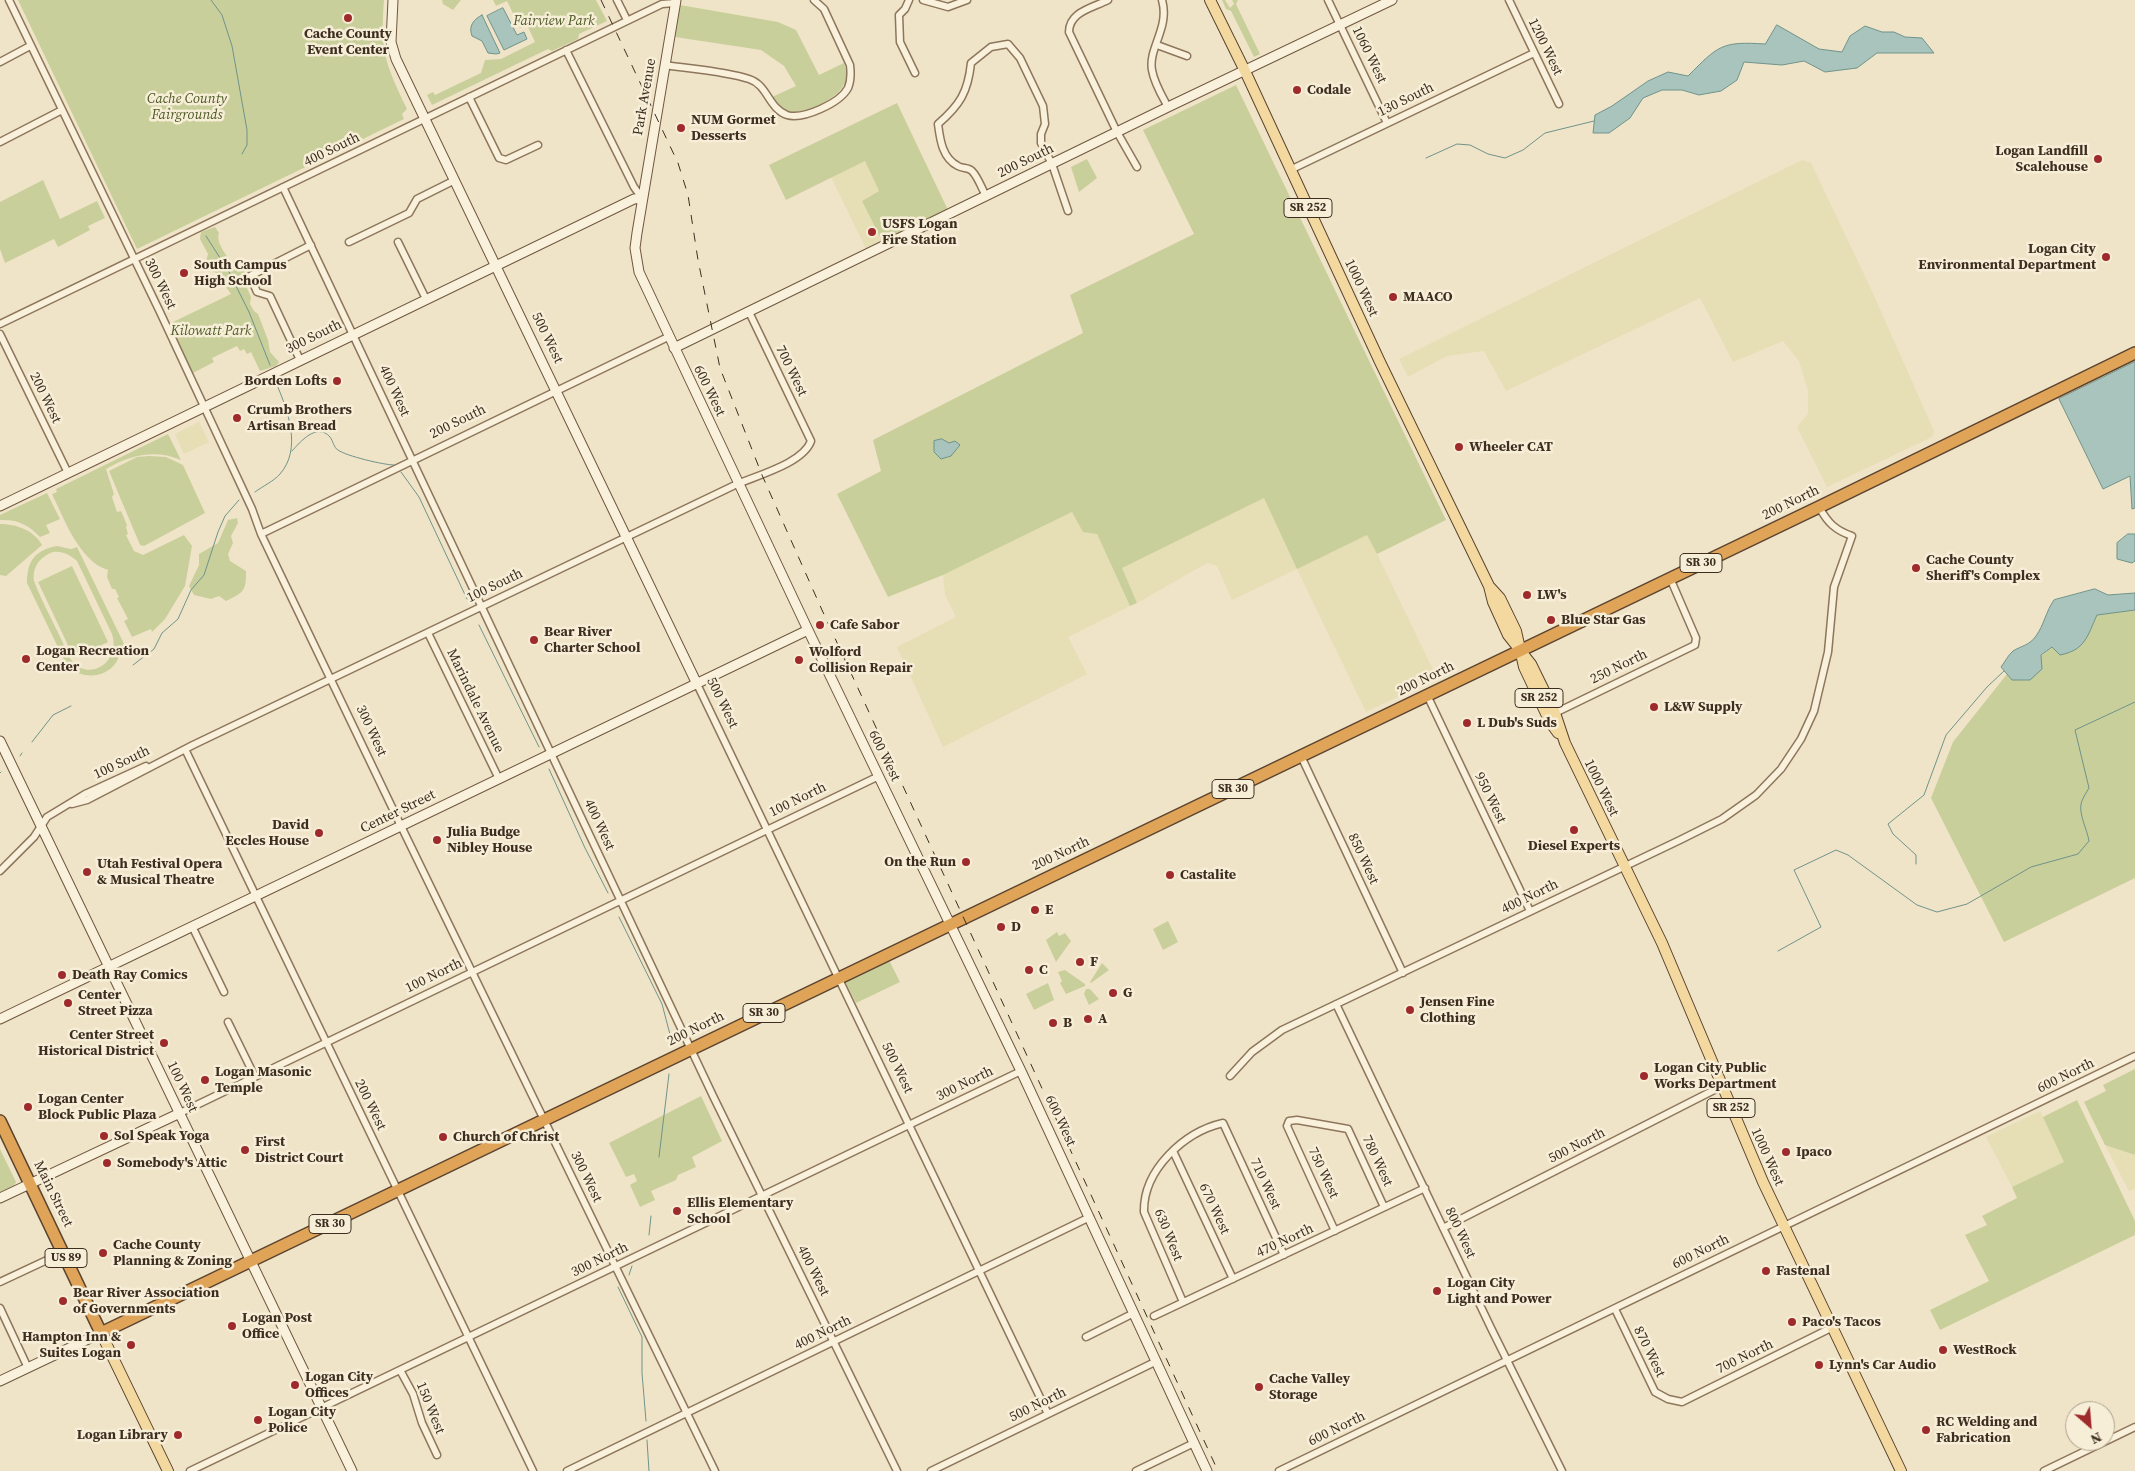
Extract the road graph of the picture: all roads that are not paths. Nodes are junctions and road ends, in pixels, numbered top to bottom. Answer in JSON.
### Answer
{"nodes":[{"id":1,"x":9,"y":0,"type":"edge"},
{"id":2,"x":393,"y":0,"type":"edge"},
{"id":3,"x":617,"y":0,"type":"edge"},
{"id":4,"x":814,"y":0,"type":"edge"},
{"id":5,"x":909,"y":0,"type":"edge"},
{"id":6,"x":922,"y":0,"type":"edge"},
{"id":7,"x":967,"y":0,"type":"edge"},
{"id":8,"x":1108,"y":0,"type":"edge"},
{"id":9,"x":1162,"y":0,"type":"edge"},
{"id":10,"x":1210,"y":0,"type":"edge"},
{"id":11,"x":1328,"y":0,"type":"edge"},
{"id":12,"x":1392,"y":0,"type":"edge"},
{"id":13,"x":1508,"y":0,"type":"edge"},
{"id":14,"x":676,"y":2,"type":"edge"},
{"id":15,"x":627,"y":20,"type":"junction"},
{"id":16,"x":1340,"y":25,"type":"junction"},
{"id":17,"x":1158,"y":45,"type":"junction"},
{"id":18,"x":30,"y":46,"type":"junction"},
{"id":19,"x":566,"y":50,"type":"junction"},
{"id":20,"x":1534,"y":53,"type":"junction"},
{"id":21,"x":1187,"y":56,"type":"dead end"},
{"id":22,"x":0,"y":62,"type":"edge"},
{"id":23,"x":664,"y":65,"type":"junction"},
{"id":24,"x":1246,"y":71,"type":"junction"},
{"id":25,"x":915,"y":73,"type":"dead end"},
{"id":26,"x":468,"y":97,"type":"junction"},
{"id":27,"x":1559,"y":104,"type":"dead end"},
{"id":28,"x":1168,"y":107,"type":"junction"},
{"id":29,"x":62,"y":110,"type":"junction"},
{"id":30,"x":424,"y":118,"type":"junction"},
{"id":31,"x":1387,"y":123,"type":"junction"},
{"id":32,"x":1117,"y":132,"type":"junction"},
{"id":33,"x":0,"y":142,"type":"edge"},
{"id":34,"x":538,"y":145,"type":"dead end"},
{"id":35,"x":1052,"y":164,"type":"junction"},
{"id":36,"x":1137,"y":167,"type":"dead end"},
{"id":37,"x":1290,"y":170,"type":"junction"},
{"id":38,"x":455,"y":180,"type":"junction"},
{"id":39,"x":283,"y":187,"type":"junction"},
{"id":40,"x":986,"y":196,"type":"junction"},
{"id":41,"x":642,"y":198,"type":"junction"},
{"id":42,"x":1068,"y":211,"type":"dead end"},
{"id":43,"x":349,"y":242,"type":"dead end"},
{"id":44,"x":398,"y":242,"type":"dead end"},
{"id":45,"x":311,"y":246,"type":"junction"},
{"id":46,"x":134,"y":258,"type":"junction"},
{"id":47,"x":496,"y":265,"type":"junction"},
{"id":48,"x":426,"y":299,"type":"junction"},
{"id":49,"x":749,"y":312,"type":"junction"},
{"id":50,"x":0,"y":324,"type":"edge"},
{"id":51,"x":0,"y":334,"type":"edge"},
{"id":52,"x":353,"y":334,"type":"junction"},
{"id":53,"x":668,"y":337,"type":"junction"},
{"id":54,"x":674,"y":348,"type":"junction"},
{"id":55,"x":2135,"y":353,"type":"edge"},
{"id":56,"x":300,"y":360,"type":"junction"},
{"id":57,"x":556,"y":390,"type":"junction"},
{"id":58,"x":204,"y":406,"type":"junction"},
{"id":59,"x":811,"y":441,"type":"joint"},
{"id":60,"x":413,"y":460,"type":"junction"},
{"id":61,"x":68,"y":473,"type":"junction"},
{"id":62,"x":738,"y":483,"type":"junction"},
{"id":63,"x":0,"y":506,"type":"edge"},
{"id":64,"x":1819,"y":507,"type":"junction"},
{"id":65,"x":261,"y":534,"type":"junction"},
{"id":66,"x":627,"y":537,"type":"junction"},
{"id":67,"x":1670,"y":578,"type":"junction"},
{"id":68,"x":482,"y":606,"type":"junction"},
{"id":69,"x":808,"y":630,"type":"junction"},
{"id":70,"x":428,"y":633,"type":"junction"},
{"id":71,"x":1520,"y":650,"type":"junction"},
{"id":72,"x":332,"y":679,"type":"junction"},
{"id":73,"x":697,"y":684,"type":"junction"},
{"id":74,"x":1427,"y":695,"type":"junction"},
{"id":75,"x":1555,"y":713,"type":"junction"},
{"id":76,"x":0,"y":741,"type":"edge"},
{"id":77,"x":1565,"y":743,"type":"junction"},
{"id":78,"x":185,"y":750,"type":"junction"},
{"id":79,"x":552,"y":754,"type":"junction"},
{"id":80,"x":1301,"y":756,"type":"junction"},
{"id":81,"x":879,"y":776,"type":"junction"},
{"id":82,"x":499,"y":779,"type":"junction"},
{"id":83,"x":41,"y":826,"type":"junction"},
{"id":84,"x":401,"y":826,"type":"junction"},
{"id":85,"x":767,"y":830,"type":"junction"},
{"id":86,"x":1624,"y":866,"type":"junction"},
{"id":87,"x":0,"y":871,"type":"edge"},
{"id":88,"x":256,"y":896,"type":"junction"},
{"id":89,"x":621,"y":900,"type":"junction"},
{"id":90,"x":1530,"y":911,"type":"junction"},
{"id":91,"x":950,"y":924,"type":"junction"},
{"id":92,"x":192,"y":926,"type":"junction"},
{"id":93,"x":109,"y":966,"type":"junction"},
{"id":94,"x":472,"y":972,"type":"junction"},
{"id":95,"x":1402,"y":972,"type":"junction"},
{"id":96,"x":838,"y":977,"type":"junction"},
{"id":97,"x":224,"y":992,"type":"dead end"},
{"id":98,"x":1336,"y":1004,"type":"junction"},
{"id":99,"x":0,"y":1019,"type":"edge"},
{"id":100,"x":228,"y":1022,"type":"dead end"},
{"id":101,"x":327,"y":1042,"type":"junction"},
{"id":102,"x":691,"y":1049,"type":"junction"},
{"id":103,"x":2135,"y":1056,"type":"edge"},
{"id":104,"x":1021,"y":1071,"type":"junction"},
{"id":105,"x":1230,"y":1076,"type":"dead end"},
{"id":106,"x":255,"y":1077,"type":"junction"},
{"id":107,"x":1722,"y":1086,"type":"junction"},
{"id":108,"x":180,"y":1113,"type":"junction"},
{"id":109,"x":544,"y":1120,"type":"junction"},
{"id":110,"x":0,"y":1121,"type":"edge"},
{"id":111,"x":1223,"y":1124,"type":"joint"},
{"id":112,"x":909,"y":1125,"type":"junction"},
{"id":113,"x":1288,"y":1126,"type":"joint"},
{"id":114,"x":1173,"y":1151,"type":"junction"},
{"id":115,"x":31,"y":1183,"type":"junction"},
{"id":116,"x":1425,"y":1188,"type":"junction"},
{"id":117,"x":398,"y":1191,"type":"junction"},
{"id":118,"x":761,"y":1196,"type":"junction"},
{"id":119,"x":0,"y":1198,"type":"edge"},
{"id":120,"x":1384,"y":1208,"type":"junction"},
{"id":121,"x":1090,"y":1217,"type":"junction"},
{"id":122,"x":1784,"y":1226,"type":"junction"},
{"id":123,"x":1443,"y":1228,"type":"junction"},
{"id":124,"x":1335,"y":1230,"type":"junction"},
{"id":125,"x":64,"y":1252,"type":"junction"},
{"id":126,"x":1284,"y":1255,"type":"junction"},
{"id":127,"x":250,"y":1262,"type":"junction"},
{"id":128,"x":616,"y":1266,"type":"junction"},
{"id":129,"x":980,"y":1272,"type":"junction"},
{"id":130,"x":1233,"y":1279,"type":"junction"},
{"id":131,"x":0,"y":1282,"type":"edge"},
{"id":132,"x":1183,"y":1302,"type":"junction"},
{"id":133,"x":0,"y":1308,"type":"edge"},
{"id":134,"x":1615,"y":1309,"type":"junction"},
{"id":135,"x":1134,"y":1313,"type":"junction"},
{"id":136,"x":1154,"y":1316,"type":"dead end"},
{"id":137,"x":1831,"y":1328,"type":"junction"},
{"id":138,"x":101,"y":1333,"type":"junction"},
{"id":139,"x":468,"y":1337,"type":"junction"},
{"id":140,"x":1086,"y":1337,"type":"dead end"},
{"id":141,"x":834,"y":1342,"type":"junction"},
{"id":142,"x":1157,"y":1361,"type":"junction"},
{"id":143,"x":1507,"y":1361,"type":"junction"},
{"id":144,"x":28,"y":1368,"type":"junction"},
{"id":145,"x":400,"y":1370,"type":"junction"},
{"id":146,"x":0,"y":1381,"type":"edge"},
{"id":147,"x":1668,"y":1399,"type":"joint"},
{"id":148,"x":322,"y":1407,"type":"junction"},
{"id":149,"x":688,"y":1414,"type":"junction"},
{"id":150,"x":1048,"y":1414,"type":"junction"},
{"id":151,"x":2135,"y":1427,"type":"edge"},
{"id":152,"x":1194,"y":1443,"type":"junction"},
{"id":153,"x":437,"y":1455,"type":"dead end"},
{"id":154,"x":168,"y":1471,"type":"edge"},
{"id":155,"x":190,"y":1471,"type":"edge"},
{"id":156,"x":352,"y":1471,"type":"edge"},
{"id":157,"x":533,"y":1471,"type":"edge"},
{"id":158,"x":567,"y":1471,"type":"edge"},
{"id":159,"x":716,"y":1471,"type":"edge"},
{"id":160,"x":897,"y":1471,"type":"edge"},
{"id":161,"x":931,"y":1471,"type":"edge"},
{"id":162,"x":1136,"y":1471,"type":"edge"},
{"id":163,"x":1207,"y":1471,"type":"edge"},
{"id":164,"x":1279,"y":1471,"type":"edge"},
{"id":165,"x":1562,"y":1471,"type":"edge"},
{"id":166,"x":1901,"y":1471,"type":"edge"},
{"id":167,"x":2044,"y":1471,"type":"edge"}],
"edges":[{"from":1,"to":18,"type":"street","name":"300 West"},
{"from":2,"to":30,"type":"street","name":"500 West"},
{"from":3,"to":15,"type":"street"},
{"from":4,"to":23,"type":"street"},
{"from":5,"to":25,"type":"street"},
{"from":6,"to":7,"type":"street"},
{"from":8,"to":32,"type":"street"},
{"from":9,"to":17,"type":"street"},
{"from":10,"to":24,"type":"main road","name":"1000 West","number":"SR 252"},
{"from":11,"to":16,"type":"street","name":"1060 West"},
{"from":12,"to":16,"type":"street","name":"200 South"},
{"from":13,"to":20,"type":"street","name":"1200 West"},
{"from":14,"to":15,"type":"street","name":"400 South"},
{"from":14,"to":23,"type":"street","name":"Park Avenue"},
{"from":15,"to":19,"type":"street","name":"400 South"},
{"from":16,"to":24,"type":"street","name":"200 South"},
{"from":16,"to":31,"type":"street","name":"1060 West"},
{"from":17,"to":21,"type":"street"},
{"from":17,"to":28,"type":"street"},
{"from":18,"to":22,"type":"street"},
{"from":18,"to":29,"type":"street","name":"300 West"},
{"from":19,"to":26,"type":"street","name":"400 South"},
{"from":19,"to":41,"type":"street"},
{"from":20,"to":27,"type":"street","name":"1200 West"},
{"from":20,"to":31,"type":"street","name":"130 South"},
{"from":23,"to":41,"type":"street","name":"Park Avenue"},
{"from":24,"to":28,"type":"street","name":"200 South"},
{"from":24,"to":37,"type":"main road","name":"1000 West","number":"SR 252"},
{"from":26,"to":30,"type":"street","name":"400 South"},
{"from":26,"to":34,"type":"street"},
{"from":28,"to":32,"type":"street","name":"200 South"},
{"from":29,"to":33,"type":"street"},
{"from":29,"to":46,"type":"street","name":"300 West"},
{"from":30,"to":38,"type":"street","name":"500 West"},
{"from":30,"to":39,"type":"street","name":"400 South"},
{"from":31,"to":37,"type":"street","name":"130 South"},
{"from":32,"to":35,"type":"street","name":"200 South"},
{"from":32,"to":36,"type":"street"},
{"from":35,"to":40,"type":"street","name":"200 South"},
{"from":35,"to":40,"type":"street"},
{"from":35,"to":42,"type":"street"},
{"from":37,"to":71,"type":"main road","name":"1000 West","number":"SR 252"},
{"from":38,"to":43,"type":"street"},
{"from":38,"to":47,"type":"street","name":"500 West"},
{"from":39,"to":45,"type":"street","name":"400 West"},
{"from":39,"to":46,"type":"street","name":"400 South"},
{"from":40,"to":49,"type":"street","name":"200 South"},
{"from":41,"to":47,"type":"street","name":"300 South"},
{"from":41,"to":53,"type":"street","name":"600 West"},
{"from":44,"to":48,"type":"street"},
{"from":45,"to":52,"type":"street","name":"400 West"},
{"from":45,"to":56,"type":"street"},
{"from":46,"to":50,"type":"street","name":"400 South"},
{"from":46,"to":58,"type":"street","name":"300 West"},
{"from":47,"to":48,"type":"street","name":"300 South"},
{"from":47,"to":57,"type":"street","name":"500 West"},
{"from":48,"to":52,"type":"street","name":"300 South"},
{"from":49,"to":54,"type":"street","name":"200 South"},
{"from":49,"to":59,"type":"street","name":"700 West"},
{"from":51,"to":61,"type":"street","name":"200 West"},
{"from":52,"to":56,"type":"street","name":"300 South"},
{"from":52,"to":60,"type":"street","name":"400 West"},
{"from":53,"to":54,"type":"street","name":"600 West"},
{"from":53,"to":57,"type":"street","name":"200 South"},
{"from":54,"to":62,"type":"street","name":"600 West"},
{"from":55,"to":64,"type":"highway","name":"200 North","number":"SR 30"},
{"from":56,"to":58,"type":"street","name":"300 South"},
{"from":57,"to":60,"type":"street","name":"200 South"},
{"from":57,"to":66,"type":"street","name":"500 West"},
{"from":58,"to":61,"type":"street","name":"300 South"},
{"from":58,"to":65,"type":"street","name":"300 West"},
{"from":59,"to":62,"type":"street","name":"100 South"},
{"from":60,"to":65,"type":"street","name":"200 South"},
{"from":60,"to":68,"type":"street","name":"400 West"},
{"from":61,"to":63,"type":"street","name":"300 South"},
{"from":62,"to":66,"type":"street","name":"100 South"},
{"from":62,"to":69,"type":"street","name":"600 West"},
{"from":64,"to":67,"type":"highway","name":"200 North","number":"SR 30"},
{"from":64,"to":86,"type":"street","name":"400 North"},
{"from":65,"to":72,"type":"street","name":"300 West"},
{"from":66,"to":68,"type":"street","name":"100 South"},
{"from":66,"to":73,"type":"street","name":"500 West"},
{"from":67,"to":71,"type":"highway","name":"200 North","number":"SR 30"},
{"from":67,"to":75,"type":"street","name":"250 North"},
{"from":68,"to":70,"type":"street","name":"100 South"},
{"from":68,"to":79,"type":"street","name":"400 West"},
{"from":69,"to":73,"type":"street","name":"Center Street"},
{"from":69,"to":81,"type":"street","name":"600 West"},
{"from":70,"to":72,"type":"street","name":"100 South"},
{"from":70,"to":82,"type":"street","name":"Marindale Avenue"},
{"from":71,"to":74,"type":"highway","name":"200 North","number":"SR 30"},
{"from":71,"to":75,"type":"main road","name":"1000 West","number":"SR 252"},
{"from":71,"to":77,"type":"main road","name":"1000 West","number":"SR 252"},
{"from":72,"to":78,"type":"street","name":"100 South"},
{"from":72,"to":84,"type":"street","name":"300 West"},
{"from":73,"to":79,"type":"street","name":"Center Street"},
{"from":73,"to":85,"type":"street","name":"500 West"},
{"from":74,"to":80,"type":"highway","name":"200 North","number":"SR 30"},
{"from":74,"to":90,"type":"street","name":"950 West"},
{"from":75,"to":77,"type":"main road","name":"1000 West","number":"SR 252"},
{"from":76,"to":83,"type":"street","name":"100 West"},
{"from":77,"to":86,"type":"main road","name":"1000 West","number":"SR 252"},
{"from":78,"to":83,"type":"street","name":"100 South"},
{"from":78,"to":88,"type":"street","name":"200 West"},
{"from":79,"to":82,"type":"street","name":"Center Street"},
{"from":79,"to":89,"type":"street","name":"400 West"},
{"from":80,"to":91,"type":"highway","name":"200 North","number":"SR 30"},
{"from":80,"to":95,"type":"street","name":"850 West"},
{"from":81,"to":85,"type":"street","name":"100 North"},
{"from":81,"to":91,"type":"street","name":"600 West"},
{"from":82,"to":84,"type":"street","name":"Center Street"},
{"from":83,"to":87,"type":"street","name":"100 South"},
{"from":83,"to":93,"type":"street","name":"100 West"},
{"from":84,"to":88,"type":"street","name":"Center Street"},
{"from":84,"to":94,"type":"street","name":"300 West"},
{"from":85,"to":89,"type":"street","name":"100 North"},
{"from":85,"to":96,"type":"street","name":"500 West"},
{"from":86,"to":90,"type":"street","name":"400 North"},
{"from":86,"to":107,"type":"main road","name":"1000 West","number":"SR 252"},
{"from":88,"to":92,"type":"street","name":"Center Street"},
{"from":88,"to":101,"type":"street","name":"200 West"},
{"from":89,"to":94,"type":"street","name":"100 North"},
{"from":89,"to":102,"type":"street","name":"400 West"},
{"from":90,"to":95,"type":"street","name":"400 North"},
{"from":91,"to":96,"type":"highway","name":"200 North","number":"SR 30"},
{"from":91,"to":104,"type":"street","name":"600 West"},
{"from":92,"to":93,"type":"street","name":"Center Street"},
{"from":92,"to":97,"type":"street"},
{"from":93,"to":99,"type":"street","name":"Center Street"},
{"from":93,"to":108,"type":"street","name":"100 West"},
{"from":94,"to":101,"type":"street","name":"100 North"},
{"from":94,"to":109,"type":"street","name":"300 West"},
{"from":95,"to":98,"type":"street","name":"400 North"},
{"from":96,"to":102,"type":"highway","name":"200 North","number":"SR 30"},
{"from":96,"to":112,"type":"street","name":"500 West"},
{"from":98,"to":105,"type":"street","name":"400 North"},
{"from":98,"to":116,"type":"street","name":"800 West"},
{"from":100,"to":106,"type":"street"},
{"from":101,"to":106,"type":"street","name":"100 North"},
{"from":101,"to":117,"type":"street","name":"200 West"},
{"from":102,"to":109,"type":"highway","name":"200 North","number":"SR 30"},
{"from":102,"to":118,"type":"street","name":"400 West"},
{"from":103,"to":122,"type":"street","name":"600 North"},
{"from":104,"to":112,"type":"street","name":"300 North"},
{"from":104,"to":121,"type":"street","name":"600 West"},
{"from":106,"to":108,"type":"street","name":"100 North"},
{"from":107,"to":122,"type":"main road","name":"1000 West","number":"SR 252"},
{"from":107,"to":123,"type":"street","name":"500 North"},
{"from":108,"to":115,"type":"street","name":"100 North"},
{"from":108,"to":127,"type":"street","name":"100 West"},
{"from":109,"to":117,"type":"highway","name":"200 North","number":"SR 30"},
{"from":109,"to":128,"type":"street","name":"300 West"},
{"from":110,"to":115,"type":"highway","name":"Main Street","number":"US 89"},
{"from":111,"to":114,"type":"street","name":"630 West"},
{"from":111,"to":126,"type":"street","name":"710 West"},
{"from":112,"to":118,"type":"street","name":"300 North"},
{"from":112,"to":129,"type":"street","name":"500 West"},
{"from":113,"to":120,"type":"street","name":"780 West"},
{"from":113,"to":124,"type":"street","name":"750 West"},
{"from":114,"to":130,"type":"street","name":"670 West"},
{"from":114,"to":132,"type":"street","name":"630 West"},
{"from":115,"to":119,"type":"street","name":"100 North"},
{"from":115,"to":125,"type":"highway","name":"Main Street","number":"US 89"},
{"from":116,"to":120,"type":"street","name":"470 North"},
{"from":116,"to":123,"type":"street","name":"800 West"},
{"from":117,"to":127,"type":"highway","name":"200 North","number":"SR 30"},
{"from":117,"to":139,"type":"street","name":"200 West"},
{"from":118,"to":128,"type":"street","name":"300 North"},
{"from":118,"to":141,"type":"street","name":"400 West"},
{"from":120,"to":124,"type":"street","name":"470 North"},
{"from":121,"to":129,"type":"street","name":"400 North"},
{"from":121,"to":135,"type":"street","name":"600 West"},
{"from":122,"to":134,"type":"street","name":"600 North"},
{"from":122,"to":137,"type":"main road","name":"1000 West","number":"SR 252"},
{"from":123,"to":143,"type":"street","name":"800 West"},
{"from":124,"to":126,"type":"street","name":"470 North"},
{"from":125,"to":131,"type":"street"},
{"from":125,"to":138,"type":"highway","name":"Main Street","number":"US 89"},
{"from":126,"to":130,"type":"street","name":"470 North"},
{"from":127,"to":138,"type":"highway","name":"200 North","number":"SR 30"},
{"from":127,"to":148,"type":"street","name":"100 West"},
{"from":128,"to":139,"type":"street","name":"300 North"},
{"from":128,"to":149,"type":"street","name":"300 West"},
{"from":129,"to":141,"type":"street","name":"400 North"},
{"from":129,"to":150,"type":"street","name":"500 West"},
{"from":130,"to":132,"type":"street","name":"470 North"},
{"from":132,"to":136,"type":"street","name":"470 North"},
{"from":133,"to":144,"type":"street"},
{"from":134,"to":143,"type":"street","name":"600 North"},
{"from":134,"to":147,"type":"street","name":"870 West"},
{"from":135,"to":140,"type":"street"},
{"from":135,"to":142,"type":"street","name":"600 West"},
{"from":137,"to":147,"type":"street","name":"700 North"},
{"from":137,"to":166,"type":"main road","name":"1000 West","number":"SR 252"},
{"from":138,"to":144,"type":"street","name":"200 North"},
{"from":138,"to":154,"type":"main road","name":"Main Street","number":"US 89"},
{"from":139,"to":145,"type":"street","name":"300 North"},
{"from":139,"to":157,"type":"street","name":"200 West"},
{"from":141,"to":149,"type":"street","name":"400 North"},
{"from":141,"to":160,"type":"street","name":"400 West"},
{"from":142,"to":150,"type":"street","name":"500 North"},
{"from":142,"to":152,"type":"street","name":"600 West"},
{"from":143,"to":164,"type":"street","name":"600 North"},
{"from":143,"to":165,"type":"street","name":"800 West"},
{"from":144,"to":146,"type":"street","name":"200 North"},
{"from":145,"to":148,"type":"street","name":"300 North"},
{"from":145,"to":153,"type":"street","name":"150 West"},
{"from":148,"to":155,"type":"street","name":"300 North"},
{"from":148,"to":156,"type":"street","name":"100 West"},
{"from":149,"to":158,"type":"street","name":"400 North"},
{"from":149,"to":159,"type":"street","name":"300 West"},
{"from":150,"to":161,"type":"street","name":"500 North"},
{"from":151,"to":167,"type":"street"},
{"from":152,"to":162,"type":"street"},
{"from":152,"to":163,"type":"street","name":"600 West"}]}
